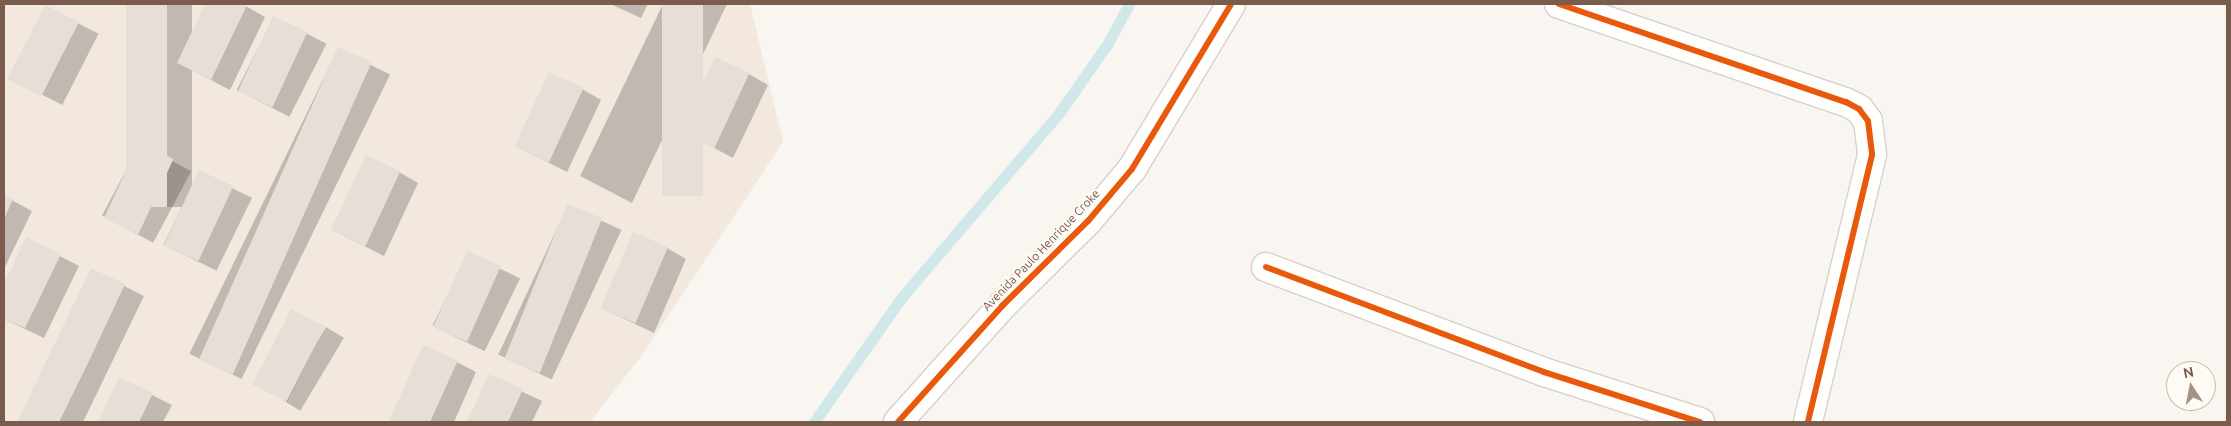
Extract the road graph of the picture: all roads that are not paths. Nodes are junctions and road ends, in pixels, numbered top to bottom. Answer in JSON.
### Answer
{"nodes":[{"id":1,"x":1231,"y":4,"type":"edge"},
{"id":2,"x":1559,"y":4,"type":"edge"},
{"id":3,"x":1266,"y":267,"type":"dead end"},
{"id":4,"x":898,"y":422,"type":"edge"},
{"id":5,"x":1700,"y":422,"type":"edge"},
{"id":6,"x":1808,"y":422,"type":"edge"}],
"edges":[{"from":1,"to":4,"type":"street","name":"Avenida Paulo Henrique Croke"},
{"from":2,"to":6,"type":"street"},
{"from":3,"to":5,"type":"street"}]}
